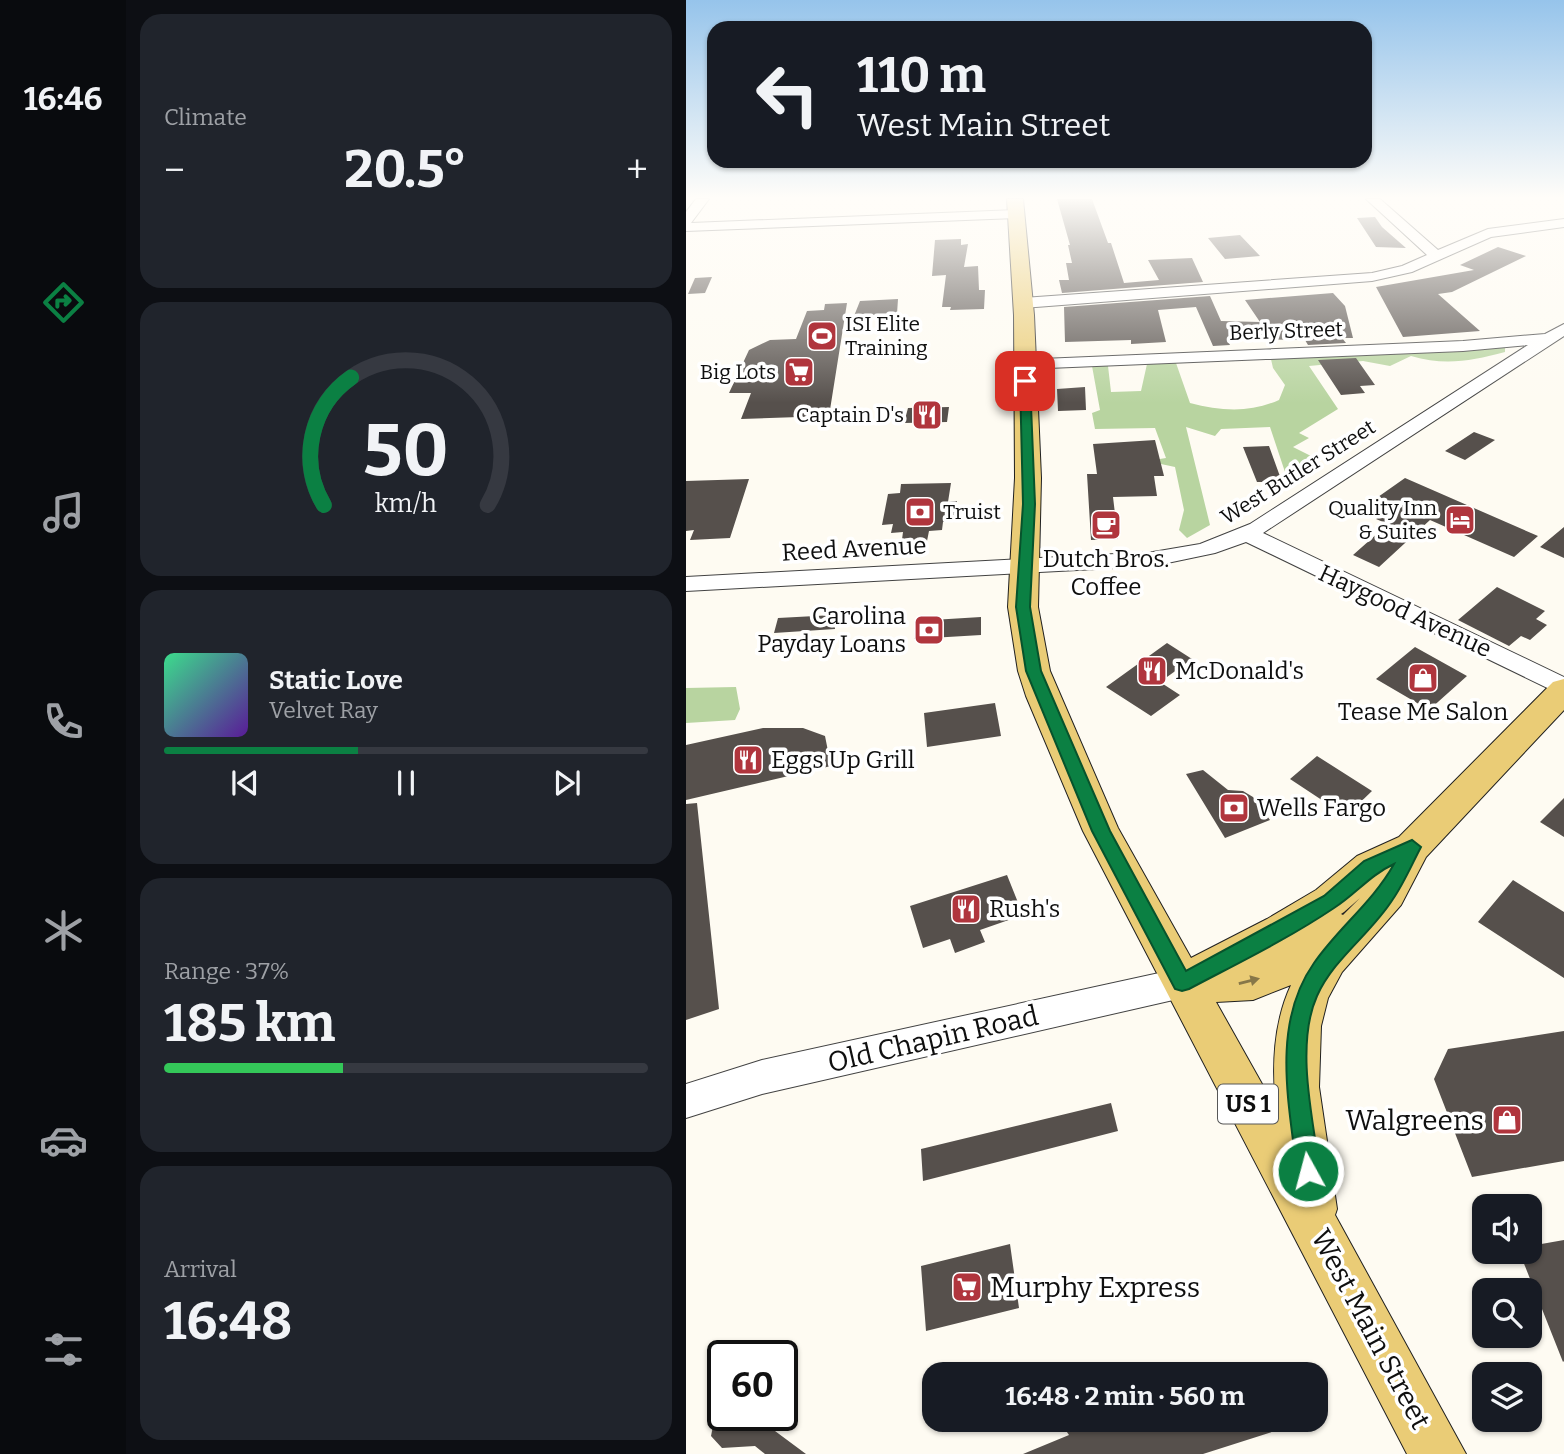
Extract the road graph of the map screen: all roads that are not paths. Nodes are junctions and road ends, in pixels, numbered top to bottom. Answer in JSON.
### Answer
{"nodes":[{"id":1,"x":1020,"y":267,"type":"edge"},
{"id":2,"x":1411,"y":267,"type":"edge"},
{"id":3,"x":1023,"y":303,"type":"junction"},
{"id":4,"x":1557,"y":333,"type":"edge"},
{"id":5,"x":1024,"y":364,"type":"junction"},
{"id":6,"x":1247,"y":534,"type":"junction"},
{"id":7,"x":1025,"y":566,"type":"junction"},
{"id":8,"x":686,"y":584,"type":"edge"},
{"id":9,"x":1564,"y":689,"type":"edge"},
{"id":10,"x":1412,"y":847,"type":"junction"},
{"id":11,"x":1365,"y":915,"type":"junction"},
{"id":12,"x":1182,"y":983,"type":"junction"},
{"id":13,"x":686,"y":1101,"type":"edge"},
{"id":14,"x":1315,"y":1226,"type":"junction"},
{"id":15,"x":1438,"y":1454,"type":"edge"}],
"edges":[{"from":1,"to":3,"type":"main road","name":"West Main Street"},
{"from":2,"to":3,"type":"street"},
{"from":3,"to":5,"type":"main road","name":"West Main Street"},
{"from":4,"to":5,"type":"street","name":"Berly Street"},
{"from":4,"to":6,"type":"street","name":"West Butler Street"},
{"from":5,"to":7,"type":"main road","name":"West Main Street"},
{"from":6,"to":7,"type":"street","name":"West Butler Street"},
{"from":6,"to":9,"type":"street","name":"Haygood Avenue"},
{"from":7,"to":8,"type":"street","name":"Reed Avenue"},
{"from":7,"to":12,"type":"main road","name":"West Main Street"},
{"from":9,"to":10,"type":"main road","number":"US 1"},
{"from":10,"to":11,"type":"main road","number":"US 1"},
{"from":10,"to":12,"type":"main road","number":"US 1"},
{"from":12,"to":11,"type":"main road","one_way":true},
{"from":11,"to":14,"type":"main road","number":"US 1"},
{"from":12,"to":13,"type":"street","name":"Old Chapin Road"},
{"from":12,"to":14,"type":"main road","name":"West Main Street","number":"US 1"},
{"from":14,"to":15,"type":"main road","name":"West Main Street","number":"US 1"}]}
